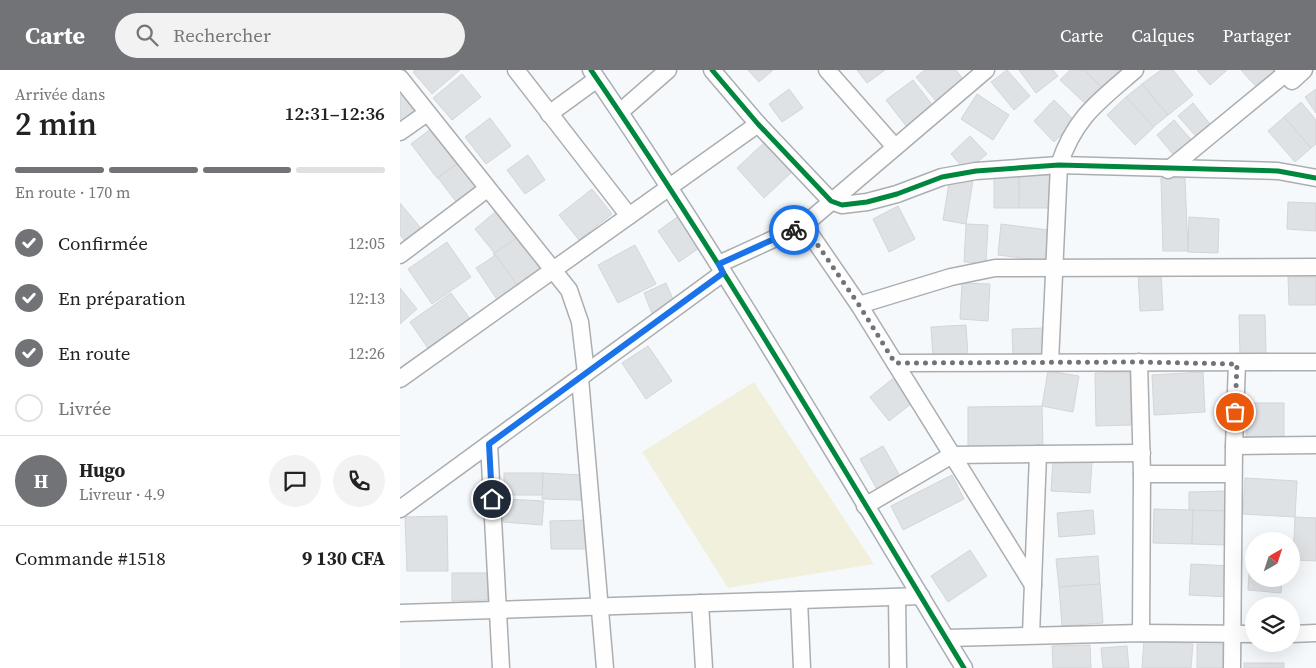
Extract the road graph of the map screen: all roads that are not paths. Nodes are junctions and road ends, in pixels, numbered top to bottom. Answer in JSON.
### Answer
{"nodes":[{"id":1,"x":516,"y":70,"type":"edge"},
{"id":2,"x":668,"y":70,"type":"edge"},
{"id":3,"x":712,"y":70,"type":"edge"},
{"id":4,"x":827,"y":70,"type":"edge"},
{"id":5,"x":1135,"y":70,"type":"edge"},
{"id":6,"x":1304,"y":70,"type":"edge"},
{"id":7,"x":1284,"y":72,"type":"edge"},
{"id":8,"x":976,"y":73,"type":"edge"},
{"id":9,"x":594,"y":74,"type":"edge"},
{"id":10,"x":400,"y":78,"type":"edge"},
{"id":11,"x":620,"y":112,"type":"junction"},
{"id":12,"x":427,"y":113,"type":"junction"},
{"id":13,"x":549,"y":114,"type":"junction"},
{"id":14,"x":758,"y":124,"type":"junction"},
{"id":15,"x":400,"y":132,"type":"edge"},
{"id":16,"x":895,"y":147,"type":"junction"},
{"id":17,"x":1059,"y":165,"type":"junction"},
{"id":18,"x":1168,"y":170,"type":"junction"},
{"id":19,"x":1316,"y":178,"type":"edge"},
{"id":20,"x":670,"y":186,"type":"junction"},
{"id":21,"x":487,"y":189,"type":"junction"},
{"id":22,"x":831,"y":201,"type":"junction"},
{"id":23,"x":629,"y":216,"type":"junction"},
{"id":24,"x":804,"y":225,"type":"junction"},
{"id":25,"x":400,"y":255,"type":"edge"},
{"id":26,"x":1054,"y":266,"type":"junction"},
{"id":27,"x":1316,"y":267,"type":"edge"},
{"id":28,"x":721,"y":269,"type":"junction"},
{"id":29,"x":553,"y":270,"type":"junction"},
{"id":30,"x":859,"y":305,"type":"junction"},
{"id":31,"x":1050,"y":362,"type":"junction"},
{"id":32,"x":1140,"y":362,"type":"junction"},
{"id":33,"x":1316,"y":362,"type":"edge"},
{"id":34,"x":895,"y":363,"type":"junction"},
{"id":35,"x":1237,"y":364,"type":"junction"},
{"id":36,"x":583,"y":375,"type":"junction"},
{"id":37,"x":400,"y":379,"type":"edge"},
{"id":38,"x":489,"y":444,"type":"junction"},
{"id":39,"x":1316,"y":445,"type":"edge"},
{"id":40,"x":1234,"y":446,"type":"junction"},
{"id":41,"x":1142,"y":453,"type":"junction"},
{"id":42,"x":1038,"y":454,"type":"junction"},
{"id":43,"x":952,"y":455,"type":"junction"},
{"id":44,"x":1142,"y":474,"type":"junction"},
{"id":45,"x":1233,"y":474,"type":"junction"},
{"id":46,"x":866,"y":506,"type":"junction"},
{"id":47,"x":400,"y":509,"type":"edge"},
{"id":48,"x":1033,"y":585,"type":"junction"},
{"id":49,"x":920,"y":596,"type":"junction"},
{"id":50,"x":897,"y":597,"type":"junction"},
{"id":51,"x":799,"y":600,"type":"junction"},
{"id":52,"x":700,"y":603,"type":"junction"},
{"id":53,"x":600,"y":607,"type":"junction"},
{"id":54,"x":498,"y":610,"type":"junction"},
{"id":55,"x":400,"y":613,"type":"edge"},
{"id":56,"x":1141,"y":633,"type":"junction"},
{"id":57,"x":1233,"y":634,"type":"junction"},
{"id":58,"x":1245,"y":634,"type":"edge"},
{"id":59,"x":1300,"y":634,"type":"edge"},
{"id":60,"x":1316,"y":634,"type":"edge"},
{"id":61,"x":1031,"y":635,"type":"junction"},
{"id":62,"x":946,"y":638,"type":"junction"},
{"id":63,"x":501,"y":668,"type":"edge"},
{"id":64,"x":605,"y":668,"type":"edge"},
{"id":65,"x":704,"y":668,"type":"edge"},
{"id":66,"x":802,"y":668,"type":"edge"},
{"id":67,"x":898,"y":668,"type":"edge"},
{"id":68,"x":964,"y":668,"type":"edge"},
{"id":69,"x":1232,"y":668,"type":"edge"}],
"edges":[{"from":1,"to":13,"type":"street"},
{"from":2,"to":11,"type":"street"},
{"from":3,"to":14,"type":"street"},
{"from":4,"to":16,"type":"street"},
{"from":5,"to":17,"type":"street"},
{"from":6,"to":7,"type":"street"},
{"from":7,"to":18,"type":"street"},
{"from":8,"to":16,"type":"street"},
{"from":9,"to":11,"type":"street"},
{"from":9,"to":13,"type":"street"},
{"from":10,"to":12,"type":"street"},
{"from":11,"to":20,"type":"street"},
{"from":12,"to":15,"type":"street"},
{"from":12,"to":21,"type":"street"},
{"from":13,"to":23,"type":"street"},
{"from":14,"to":20,"type":"street"},
{"from":14,"to":22,"type":"street"},
{"from":16,"to":22,"type":"street"},
{"from":17,"to":18,"type":"street"},
{"from":17,"to":22,"type":"street"},
{"from":17,"to":26,"type":"street"},
{"from":18,"to":19,"type":"street"},
{"from":20,"to":23,"type":"street"},
{"from":20,"to":28,"type":"street"},
{"from":21,"to":25,"type":"street"},
{"from":21,"to":29,"type":"street"},
{"from":22,"to":24,"type":"street"},
{"from":23,"to":29,"type":"street"},
{"from":24,"to":28,"type":"street"},
{"from":24,"to":30,"type":"street"},
{"from":26,"to":27,"type":"street"},
{"from":26,"to":30,"type":"street"},
{"from":26,"to":31,"type":"street"},
{"from":28,"to":36,"type":"street"},
{"from":28,"to":46,"type":"street"},
{"from":29,"to":36,"type":"street"},
{"from":29,"to":37,"type":"street"},
{"from":30,"to":34,"type":"street"},
{"from":31,"to":32,"type":"street"},
{"from":31,"to":34,"type":"street"},
{"from":32,"to":35,"type":"street"},
{"from":32,"to":41,"type":"street"},
{"from":33,"to":35,"type":"street"},
{"from":34,"to":43,"type":"street"},
{"from":35,"to":40,"type":"street"},
{"from":36,"to":38,"type":"street"},
{"from":36,"to":53,"type":"street"},
{"from":38,"to":47,"type":"street"},
{"from":38,"to":54,"type":"street"},
{"from":39,"to":40,"type":"street"},
{"from":40,"to":45,"type":"street"},
{"from":41,"to":42,"type":"street"},
{"from":41,"to":44,"type":"street"},
{"from":42,"to":43,"type":"street"},
{"from":42,"to":48,"type":"street"},
{"from":43,"to":46,"type":"street"},
{"from":43,"to":48,"type":"street"},
{"from":44,"to":45,"type":"street"},
{"from":44,"to":56,"type":"street"},
{"from":45,"to":57,"type":"street"},
{"from":46,"to":49,"type":"street"},
{"from":48,"to":61,"type":"street"},
{"from":49,"to":50,"type":"street"},
{"from":49,"to":62,"type":"street"},
{"from":50,"to":51,"type":"street"},
{"from":50,"to":67,"type":"street"},
{"from":51,"to":52,"type":"street"},
{"from":51,"to":66,"type":"street"},
{"from":52,"to":53,"type":"street"},
{"from":52,"to":65,"type":"street"},
{"from":53,"to":54,"type":"street"},
{"from":53,"to":64,"type":"street"},
{"from":54,"to":55,"type":"street"},
{"from":54,"to":63,"type":"street"},
{"from":56,"to":57,"type":"street"},
{"from":56,"to":61,"type":"street"},
{"from":57,"to":58,"type":"street"},
{"from":57,"to":69,"type":"street"},
{"from":59,"to":60,"type":"street"},
{"from":61,"to":62,"type":"street"},
{"from":62,"to":68,"type":"street"}]}
